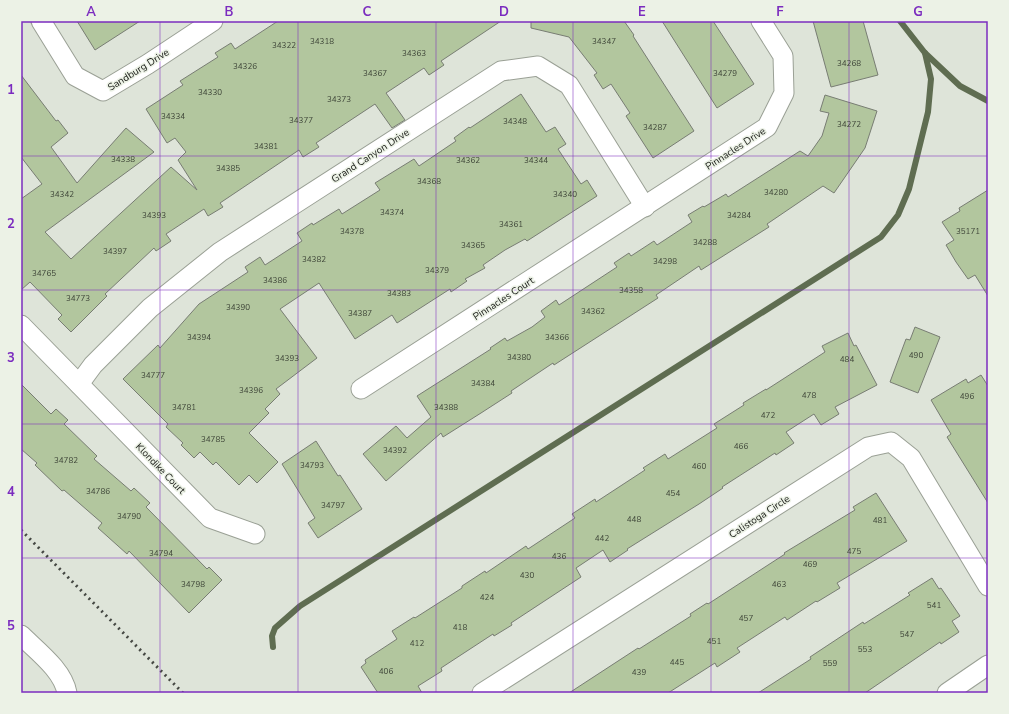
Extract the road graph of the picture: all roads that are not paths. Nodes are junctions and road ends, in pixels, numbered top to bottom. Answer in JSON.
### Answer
{"nodes":[{"id":1,"x":41,"y":21,"type":"edge"},
{"id":2,"x":213,"y":21,"type":"edge"},
{"id":3,"x":761,"y":21,"type":"edge"},
{"id":4,"x":645,"y":207,"type":"junction"},
{"id":5,"x":21,"y":325,"type":"edge"},
{"id":6,"x":79,"y":384,"type":"junction"},
{"id":7,"x":361,"y":389,"type":"dead end"},
{"id":8,"x":255,"y":534,"type":"dead end"},
{"id":9,"x":988,"y":586,"type":"edge"},
{"id":10,"x":21,"y":635,"type":"edge"},
{"id":11,"x":988,"y":666,"type":"edge"},
{"id":12,"x":67,"y":693,"type":"edge"},
{"id":13,"x":482,"y":693,"type":"edge"},
{"id":14,"x":947,"y":693,"type":"edge"}],
"edges":[{"from":1,"to":2,"type":"street","name":"Sandburg Drive"},
{"from":3,"to":4,"type":"street","name":"Pinnacles Drive"},
{"from":4,"to":6,"type":"street","name":"Grand Canyon Drive"},
{"from":4,"to":7,"type":"street","name":"Pinnacles Court"},
{"from":5,"to":6,"type":"street","name":"Klondike Court"},
{"from":6,"to":8,"type":"street","name":"Klondike Court"},
{"from":9,"to":13,"type":"street","name":"Calistoga Circle"},
{"from":10,"to":12,"type":"street"},
{"from":11,"to":14,"type":"street"}]}
